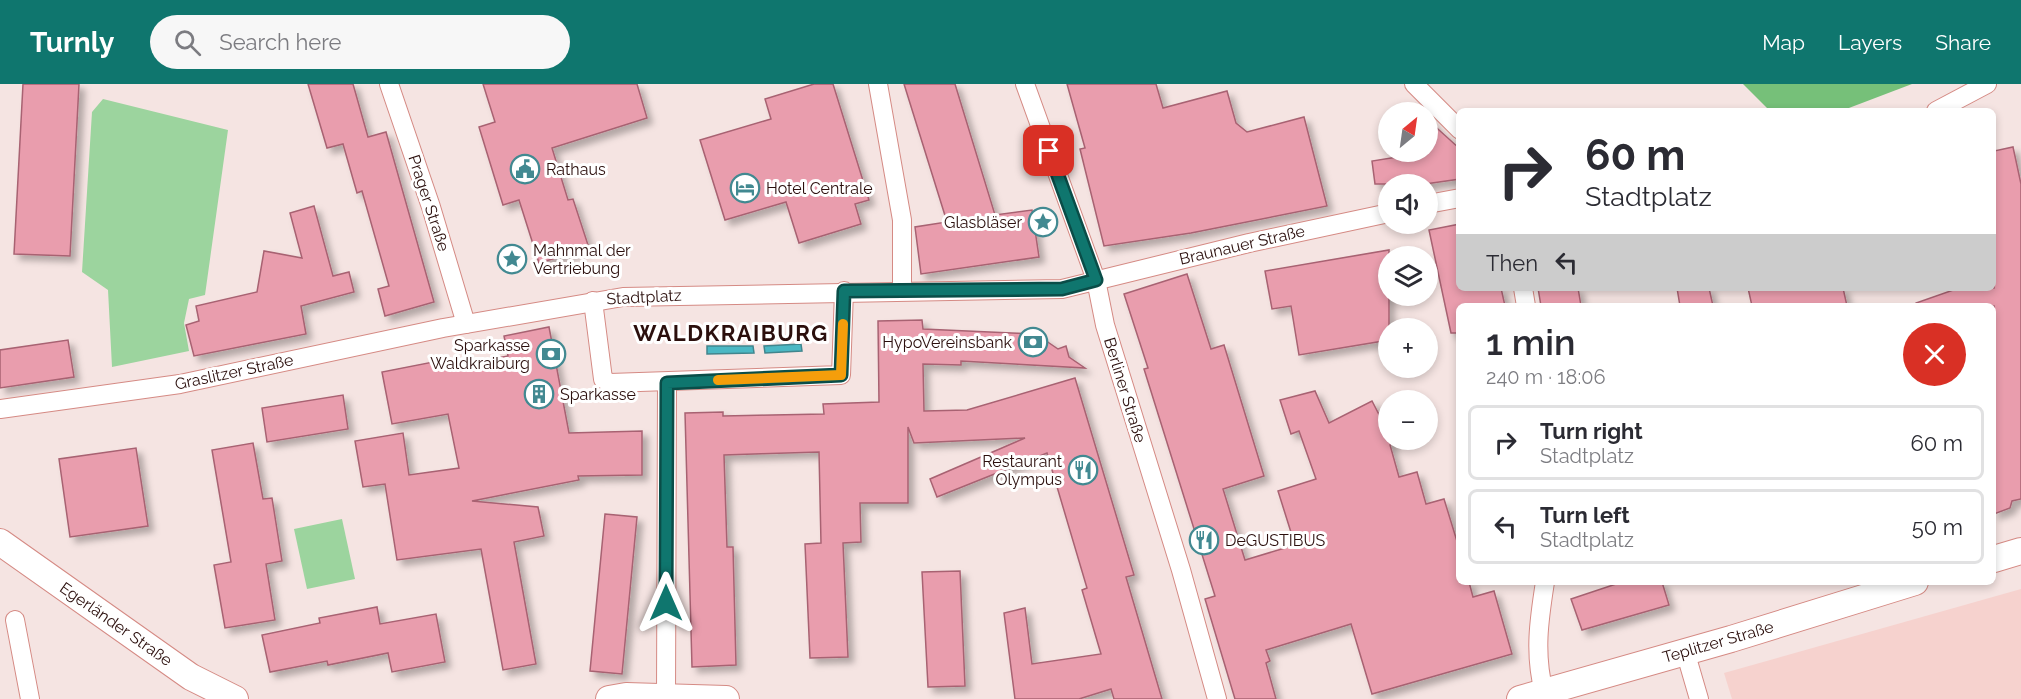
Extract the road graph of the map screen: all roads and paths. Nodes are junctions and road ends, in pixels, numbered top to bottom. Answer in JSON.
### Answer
{"nodes":[{"id":1,"x":390,"y":84,"type":"edge"},
{"id":2,"x":878,"y":84,"type":"edge"},
{"id":3,"x":1025,"y":84,"type":"edge"},
{"id":4,"x":1414,"y":84,"type":"edge"},
{"id":5,"x":1987,"y":84,"type":"edge"},
{"id":6,"x":1942,"y":108,"type":"edge"},
{"id":7,"x":1456,"y":126,"type":"edge"},
{"id":8,"x":1456,"y":199,"type":"edge"},
{"id":9,"x":1438,"y":202,"type":"edge"},
{"id":10,"x":1378,"y":215,"type":"edge"},
{"id":11,"x":1096,"y":280,"type":"junction"},
{"id":12,"x":844,"y":291,"type":"junction"},
{"id":13,"x":902,"y":291,"type":"junction"},
{"id":14,"x":592,"y":301,"type":"junction"},
{"id":15,"x":466,"y":324,"type":"junction"},
{"id":16,"x":667,"y":383,"type":"junction"},
{"id":17,"x":0,"y":409,"type":"edge"},
{"id":18,"x":0,"y":542,"type":"edge"},
{"id":19,"x":2021,"y":551,"type":"edge"},
{"id":20,"x":1996,"y":558,"type":"edge"},
{"id":21,"x":1545,"y":585,"type":"edge"},
{"id":22,"x":1905,"y":585,"type":"edge"},
{"id":23,"x":15,"y":620,"type":"dead end"},
{"id":24,"x":1685,"y":651,"type":"junction"},
{"id":25,"x":1544,"y":692,"type":"junction"},
{"id":26,"x":229,"y":698,"type":"edge"},
{"id":27,"x":666,"y":698,"type":"edge"},
{"id":28,"x":30,"y":699,"type":"edge"},
{"id":29,"x":609,"y":699,"type":"edge"},
{"id":30,"x":726,"y":699,"type":"edge"},
{"id":31,"x":1217,"y":699,"type":"edge"},
{"id":32,"x":1520,"y":699,"type":"edge"},
{"id":33,"x":1699,"y":699,"type":"edge"}],
"edges":[{"from":1,"to":15,"type":"street","name":"Prager Straße"},
{"from":2,"to":13,"type":"street"},
{"from":3,"to":11,"type":"street","name":"Berliner Straße"},
{"from":4,"to":7,"type":"street"},
{"from":5,"to":6,"type":"street"},
{"from":8,"to":9,"type":"street"},
{"from":10,"to":11,"type":"street","name":"Braunauer Straße"},
{"from":11,"to":13,"type":"street","name":"Stadtplatz"},
{"from":11,"to":31,"type":"street","name":"Berliner Straße"},
{"from":12,"to":13,"type":"street","name":"Stadtplatz"},
{"from":12,"to":14,"type":"street","name":"Stadtplatz"},
{"from":12,"to":16,"type":"street","name":"Stadtplatz"},
{"from":14,"to":15,"type":"street","name":"Graslitzer Straße"},
{"from":14,"to":16,"type":"street","name":"Stadtplatz"},
{"from":15,"to":17,"type":"street","name":"Graslitzer Straße"},
{"from":16,"to":27,"type":"street"},
{"from":18,"to":26,"type":"street","name":"Egerländer Straße"},
{"from":19,"to":20,"type":"street"},
{"from":21,"to":25,"type":"street"},
{"from":22,"to":24,"type":"street","name":"Teplitzer Straße"},
{"from":23,"to":28,"type":"street"},
{"from":24,"to":25,"type":"street","name":"Teplitzer Straße"},
{"from":24,"to":33,"type":"street"},
{"from":25,"to":32,"type":"street","name":"Teplitzer Straße"},
{"from":27,"to":29,"type":"street"},
{"from":27,"to":30,"type":"street"}]}
